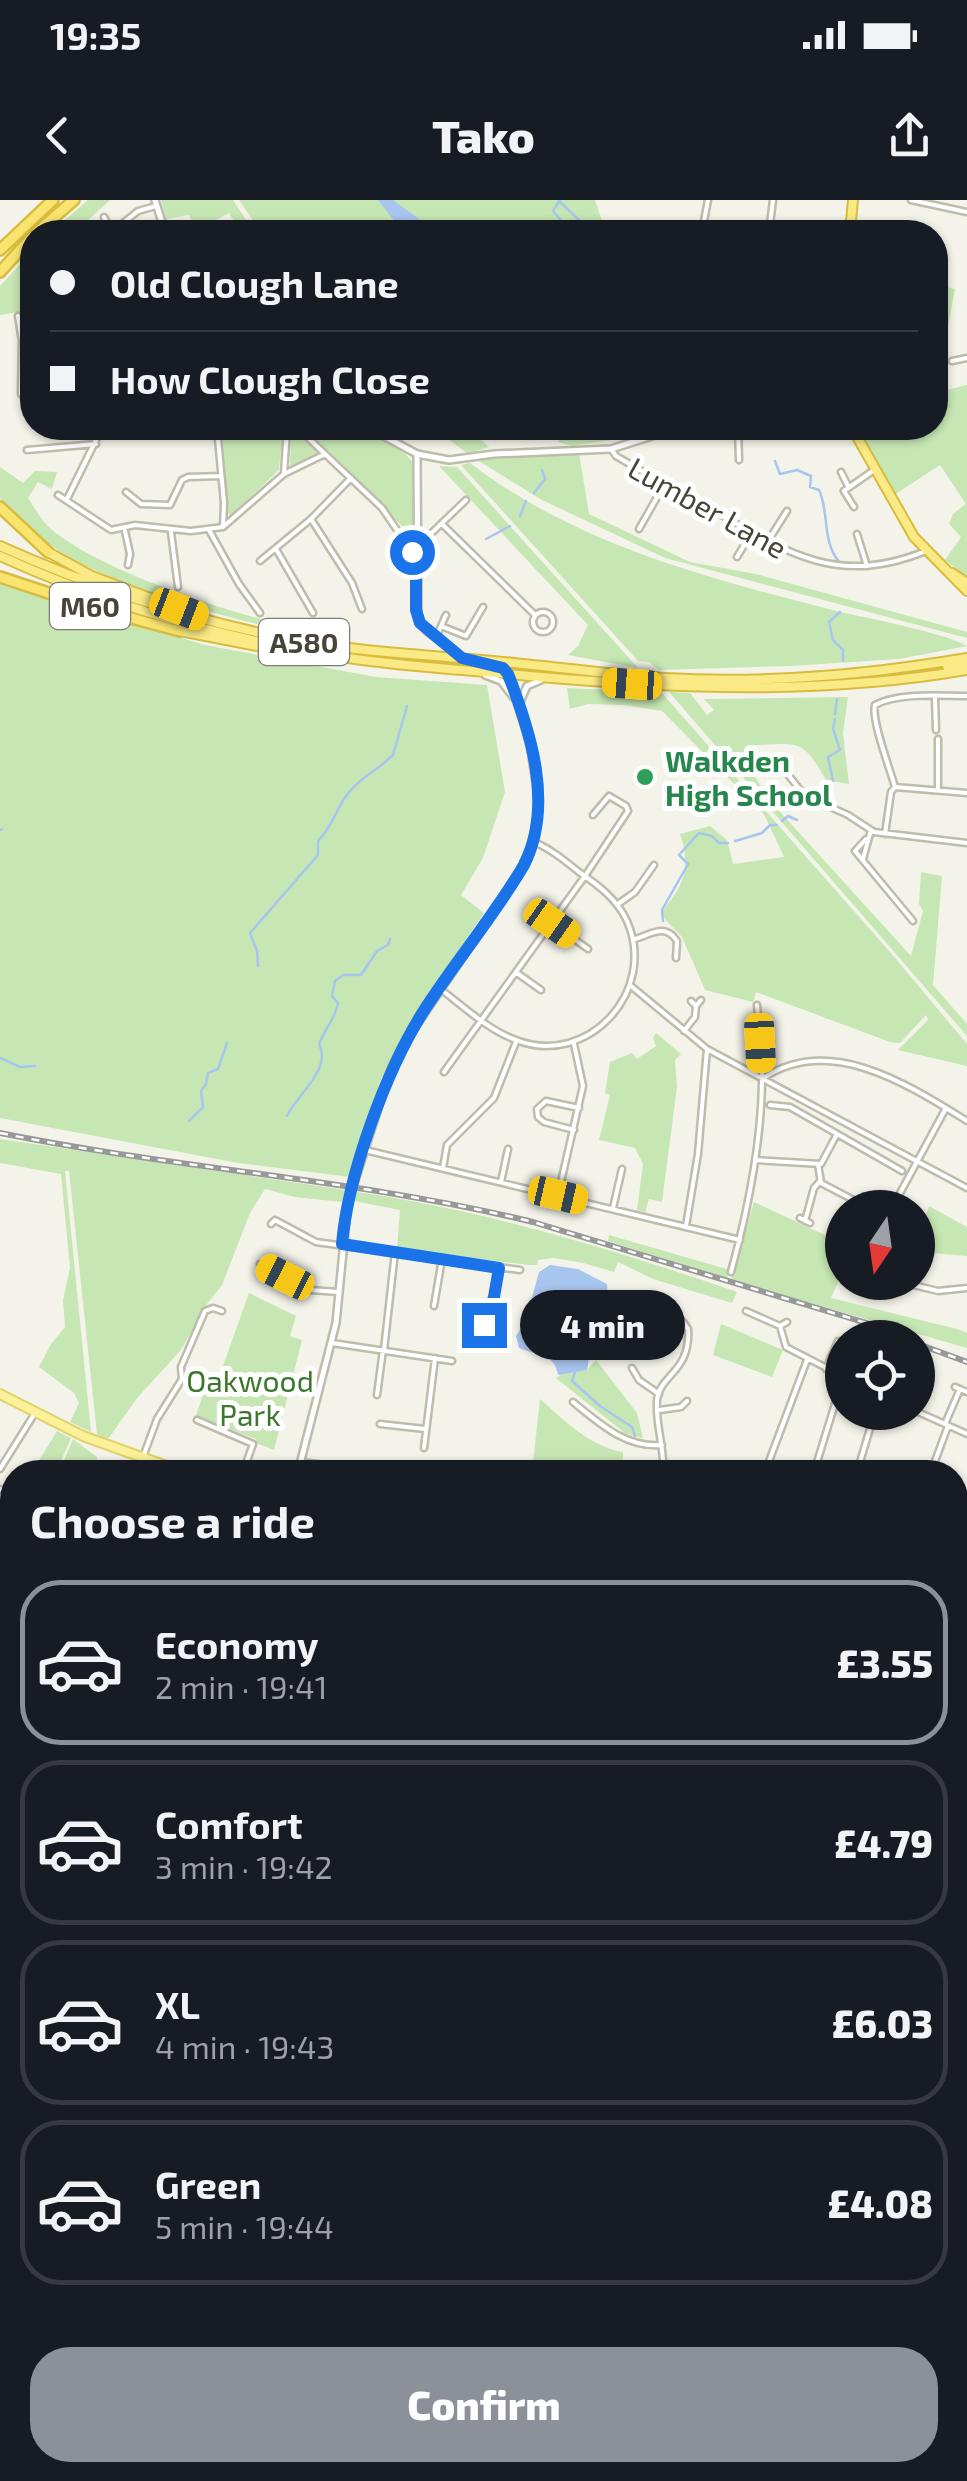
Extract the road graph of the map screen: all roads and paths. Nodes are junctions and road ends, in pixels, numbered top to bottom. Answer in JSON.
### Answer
{"nodes":[{"id":1,"x":54,"y":200,"type":"edge"},
{"id":2,"x":74,"y":200,"type":"edge"},
{"id":3,"x":910,"y":200,"type":"edge"},
{"id":4,"x":155,"y":203,"type":"edge"},
{"id":5,"x":967,"y":212,"type":"edge"},
{"id":6,"x":104,"y":217,"type":"dead end"},
{"id":7,"x":32,"y":220,"type":"edge"},
{"id":8,"x":51,"y":220,"type":"edge"},
{"id":9,"x":106,"y":220,"type":"edge"},
{"id":10,"x":126,"y":220,"type":"edge"},
{"id":11,"x":20,"y":231,"type":"edge"},
{"id":12,"x":0,"y":250,"type":"edge"},
{"id":13,"x":20,"y":250,"type":"edge"},
{"id":14,"x":0,"y":272,"type":"edge"},
{"id":15,"x":18,"y":316,"type":"dead end"},
{"id":16,"x":20,"y":328,"type":"edge"},
{"id":17,"x":967,"y":358,"type":"edge"},
{"id":18,"x":952,"y":362,"type":"dead end"},
{"id":19,"x":98,"y":440,"type":"edge"},
{"id":20,"x":217,"y":440,"type":"edge"},
{"id":21,"x":285,"y":440,"type":"edge"},
{"id":22,"x":310,"y":440,"type":"edge"},
{"id":23,"x":390,"y":440,"type":"edge"},
{"id":24,"x":639,"y":440,"type":"edge"},
{"id":25,"x":738,"y":440,"type":"edge"},
{"id":26,"x":858,"y":440,"type":"edge"},
{"id":27,"x":96,"y":444,"type":"junction"},
{"id":28,"x":611,"y":449,"type":"junction"},
{"id":29,"x":27,"y":450,"type":"dead end"},
{"id":30,"x":325,"y":454,"type":"junction"},
{"id":31,"x":416,"y":454,"type":"junction"},
{"id":32,"x":739,"y":460,"type":"dead end"},
{"id":33,"x":874,"y":470,"type":"junction"},
{"id":34,"x":841,"y":472,"type":"dead end"},
{"id":35,"x":284,"y":474,"type":"junction"},
{"id":36,"x":221,"y":476,"type":"junction"},
{"id":37,"x":351,"y":478,"type":"junction"},
{"id":38,"x":664,"y":484,"type":"junction"},
{"id":39,"x":848,"y":487,"type":"junction"},
{"id":40,"x":126,"y":492,"type":"dead end"},
{"id":41,"x":58,"y":495,"type":"dead end"},
{"id":42,"x":66,"y":500,"type":"junction"},
{"id":43,"x":466,"y":500,"type":"dead end"},
{"id":44,"x":0,"y":507,"type":"edge"},
{"id":45,"x":854,"y":507,"type":"dead end"},
{"id":46,"x":786,"y":510,"type":"dead end"},
{"id":47,"x":312,"y":519,"type":"junction"},
{"id":48,"x":442,"y":524,"type":"junction"},
{"id":49,"x":223,"y":527,"type":"junction"},
{"id":50,"x":124,"y":528,"type":"junction"},
{"id":51,"x":640,"y":529,"type":"dead end"},
{"id":52,"x":209,"y":530,"type":"junction"},
{"id":53,"x":171,"y":531,"type":"junction"},
{"id":54,"x":752,"y":532,"type":"junction"},
{"id":55,"x":857,"y":534,"type":"dead end"},
{"id":56,"x":767,"y":542,"type":"junction"},
{"id":57,"x":0,"y":546,"type":"edge"},
{"id":58,"x":276,"y":549,"type":"junction"},
{"id":59,"x":417,"y":550,"type":"junction"},
{"id":60,"x":48,"y":552,"type":"joint"},
{"id":61,"x":926,"y":552,"type":"junction"},
{"id":62,"x":0,"y":556,"type":"edge"},
{"id":63,"x":737,"y":557,"type":"dead end"},
{"id":64,"x":260,"y":561,"type":"dead end"},
{"id":65,"x":128,"y":565,"type":"dead end"},
{"id":66,"x":866,"y":566,"type":"junction"},
{"id":67,"x":944,"y":568,"type":"junction"},
{"id":68,"x":0,"y":577,"type":"edge"},
{"id":69,"x":967,"y":583,"type":"edge"},
{"id":70,"x":178,"y":587,"type":"dead end"},
{"id":71,"x":967,"y":592,"type":"edge"},
{"id":72,"x":484,"y":607,"type":"dead end"},
{"id":73,"x":362,"y":610,"type":"dead end"},
{"id":74,"x":260,"y":613,"type":"dead end"},
{"id":75,"x":313,"y":613,"type":"dead end"},
{"id":76,"x":446,"y":614,"type":"dead end"},
{"id":77,"x":535,"y":616,"type":"dead end"},
{"id":78,"x":206,"y":619,"type":"junction"},
{"id":79,"x":442,"y":626,"type":"junction"},
{"id":80,"x":180,"y":631,"type":"joint"},
{"id":81,"x":436,"y":638,"type":"junction"},
{"id":82,"x":302,"y":650,"type":"junction"},
{"id":83,"x":432,"y":656,"type":"junction"},
{"id":84,"x":462,"y":658,"type":"junction"},
{"id":85,"x":967,"y":664,"type":"edge"},
{"id":86,"x":466,"y":670,"type":"junction"},
{"id":87,"x":508,"y":674,"type":"junction"},
{"id":88,"x":569,"y":679,"type":"junction"},
{"id":89,"x":668,"y":682,"type":"junction"},
{"id":90,"x":967,"y":696,"type":"edge"},
{"id":91,"x":935,"y":698,"type":"junction"},
{"id":92,"x":519,"y":704,"type":"junction"},
{"id":93,"x":936,"y":730,"type":"dead end"},
{"id":94,"x":938,"y":739,"type":"dead end"},
{"id":95,"x":786,"y":772,"type":"dead end"},
{"id":96,"x":895,"y":787,"type":"junction"},
{"id":97,"x":938,"y":790,"type":"junction"},
{"id":98,"x":967,"y":793,"type":"edge"},
{"id":99,"x":588,"y":806,"type":"dead end"},
{"id":100,"x":870,"y":830,"type":"junction"},
{"id":101,"x":885,"y":834,"type":"junction"},
{"id":102,"x":533,"y":842,"type":"junction"},
{"id":103,"x":967,"y":843,"type":"edge"},
{"id":104,"x":654,"y":865,"type":"dead end"},
{"id":105,"x":586,"y":876,"type":"junction"},
{"id":106,"x":618,"y":904,"type":"junction"},
{"id":107,"x":913,"y":917,"type":"dead end"},
{"id":108,"x":552,"y":923,"type":"junction"},
{"id":109,"x":633,"y":939,"type":"junction"},
{"id":110,"x":588,"y":949,"type":"dead end"},
{"id":111,"x":686,"y":956,"type":"dead end"},
{"id":112,"x":517,"y":973,"type":"junction"},
{"id":113,"x":631,"y":986,"type":"junction"},
{"id":114,"x":439,"y":988,"type":"junction"},
{"id":115,"x":541,"y":990,"type":"dead end"},
{"id":116,"x":701,"y":1000,"type":"dead end"},
{"id":117,"x":758,"y":1004,"type":"dead end"},
{"id":118,"x":483,"y":1020,"type":"junction"},
{"id":119,"x":684,"y":1031,"type":"junction"},
{"id":120,"x":516,"y":1041,"type":"junction"},
{"id":121,"x":574,"y":1042,"type":"junction"},
{"id":122,"x":707,"y":1049,"type":"junction"},
{"id":123,"x":444,"y":1072,"type":"dead end"},
{"id":124,"x":762,"y":1079,"type":"junction"},
{"id":125,"x":770,"y":1105,"type":"dead end"},
{"id":126,"x":579,"y":1108,"type":"junction"},
{"id":127,"x":946,"y":1108,"type":"junction"},
{"id":128,"x":967,"y":1121,"type":"edge"},
{"id":129,"x":574,"y":1130,"type":"junction"},
{"id":130,"x":837,"y":1134,"type":"junction"},
{"id":131,"x":508,"y":1149,"type":"dead end"},
{"id":132,"x":364,"y":1150,"type":"junction"},
{"id":133,"x":755,"y":1160,"type":"junction"},
{"id":134,"x":916,"y":1161,"type":"junction"},
{"id":135,"x":818,"y":1164,"type":"junction"},
{"id":136,"x":443,"y":1168,"type":"junction"},
{"id":137,"x":622,"y":1169,"type":"dead end"},
{"id":138,"x":902,"y":1171,"type":"dead end"},
{"id":139,"x":820,"y":1181,"type":"junction"},
{"id":140,"x":500,"y":1182,"type":"junction"},
{"id":141,"x":967,"y":1188,"type":"edge"},
{"id":142,"x":836,"y":1190,"type":"edge"},
{"id":143,"x":901,"y":1190,"type":"edge"},
{"id":144,"x":558,"y":1195,"type":"junction"},
{"id":145,"x":613,"y":1208,"type":"junction"},
{"id":146,"x":805,"y":1221,"type":"dead end"},
{"id":147,"x":271,"y":1224,"type":"dead end"},
{"id":148,"x":686,"y":1226,"type":"junction"},
{"id":149,"x":740,"y":1240,"type":"junction"},
{"id":150,"x":342,"y":1244,"type":"junction"},
{"id":151,"x":395,"y":1252,"type":"junction"},
{"id":152,"x":442,"y":1258,"type":"junction"},
{"id":153,"x":260,"y":1264,"type":"dead end"},
{"id":154,"x":499,"y":1268,"type":"junction"},
{"id":155,"x":520,"y":1270,"type":"dead end"},
{"id":156,"x":731,"y":1272,"type":"dead end"},
{"id":157,"x":967,"y":1288,"type":"edge"},
{"id":158,"x":935,"y":1290,"type":"edge"},
{"id":159,"x":340,"y":1292,"type":"junction"},
{"id":160,"x":220,"y":1302,"type":"dead end"},
{"id":161,"x":434,"y":1306,"type":"dead end"},
{"id":162,"x":749,"y":1315,"type":"dead end"},
{"id":163,"x":788,"y":1322,"type":"dead end"},
{"id":164,"x":780,"y":1326,"type":"junction"},
{"id":165,"x":480,"y":1337,"type":"dead end"},
{"id":166,"x":332,"y":1342,"type":"junction"},
{"id":167,"x":630,"y":1347,"type":"dead end"},
{"id":168,"x":383,"y":1350,"type":"junction"},
{"id":169,"x":436,"y":1358,"type":"junction"},
{"id":170,"x":452,"y":1360,"type":"dead end"},
{"id":171,"x":806,"y":1360,"type":"junction"},
{"id":172,"x":825,"y":1369,"type":"edge"},
{"id":173,"x":633,"y":1372,"type":"dead end"},
{"id":174,"x":961,"y":1390,"type":"edge"},
{"id":175,"x":0,"y":1394,"type":"edge"},
{"id":176,"x":659,"y":1394,"type":"junction"},
{"id":177,"x":377,"y":1395,"type":"dead end"},
{"id":178,"x":573,"y":1402,"type":"dead end"},
{"id":179,"x":686,"y":1405,"type":"dead end"},
{"id":180,"x":658,"y":1410,"type":"junction"},
{"id":181,"x":35,"y":1413,"type":"junction"},
{"id":182,"x":197,"y":1420,"type":"dead end"},
{"id":183,"x":935,"y":1420,"type":"edge"},
{"id":184,"x":380,"y":1424,"type":"dead end"},
{"id":185,"x":946,"y":1425,"type":"junction"},
{"id":186,"x":426,"y":1430,"type":"junction"},
{"id":187,"x":827,"y":1430,"type":"edge"},
{"id":188,"x":870,"y":1430,"type":"edge"},
{"id":189,"x":967,"y":1434,"type":"edge"},
{"id":190,"x":662,"y":1446,"type":"junction"},
{"id":191,"x":424,"y":1448,"type":"dead end"},
{"id":192,"x":143,"y":1458,"type":"junction"},
{"id":193,"x":6,"y":1460,"type":"edge"},
{"id":194,"x":149,"y":1460,"type":"edge"},
{"id":195,"x":248,"y":1460,"type":"edge"},
{"id":196,"x":302,"y":1460,"type":"edge"},
{"id":197,"x":663,"y":1460,"type":"edge"},
{"id":198,"x":769,"y":1460,"type":"edge"},
{"id":199,"x":818,"y":1460,"type":"edge"},
{"id":200,"x":861,"y":1460,"type":"edge"},
{"id":201,"x":935,"y":1460,"type":"edge"}],
"edges":[{"from":1,"to":7,"type":"highway"},
{"from":2,"to":8,"type":"highway"},
{"from":3,"to":5,"type":"street"},
{"from":4,"to":10,"type":"street"},
{"from":6,"to":9,"type":"street"},
{"from":11,"to":12,"type":"highway"},
{"from":13,"to":14,"type":"highway"},
{"from":15,"to":16,"type":"street"},
{"from":17,"to":18,"type":"street"},
{"from":19,"to":27,"type":"street"},
{"from":20,"to":36,"type":"street"},
{"from":21,"to":35,"type":"street"},
{"from":22,"to":30,"type":"street"},
{"from":23,"to":31,"type":"street"},
{"from":24,"to":28,"type":"street"},
{"from":25,"to":32,"type":"street"},
{"from":26,"to":33,"type":"highway"},
{"from":27,"to":29,"type":"street"},
{"from":27,"to":42,"type":"street"},
{"from":28,"to":31,"type":"street"},
{"from":28,"to":38,"type":"street","name":"Lumber Lane"},
{"from":30,"to":35,"type":"street"},
{"from":30,"to":37,"type":"street"},
{"from":31,"to":59,"type":"street"},
{"from":33,"to":39,"type":"street"},
{"from":33,"to":61,"type":"highway"},
{"from":34,"to":39,"type":"street"},
{"from":35,"to":49,"type":"street"},
{"from":36,"to":40,"type":"street"},
{"from":36,"to":49,"type":"street"},
{"from":37,"to":47,"type":"street"},
{"from":37,"to":59,"type":"street"},
{"from":38,"to":51,"type":"street"},
{"from":38,"to":54,"type":"street","name":"Lumber Lane"},
{"from":39,"to":45,"type":"street"},
{"from":41,"to":42,"type":"street"},
{"from":42,"to":50,"type":"street"},
{"from":43,"to":48,"type":"street"},
{"from":44,"to":60,"type":"highway","number":"M60"},
{"from":46,"to":56,"type":"street"},
{"from":47,"to":58,"type":"street"},
{"from":47,"to":73,"type":"street"},
{"from":48,"to":59,"type":"street"},
{"from":48,"to":77,"type":"street"},
{"from":49,"to":52,"type":"street"},
{"from":50,"to":53,"type":"street"},
{"from":50,"to":65,"type":"street"},
{"from":52,"to":53,"type":"street"},
{"from":52,"to":74,"type":"street"},
{"from":53,"to":70,"type":"street"},
{"from":54,"to":56,"type":"street","name":"Lumber Lane"},
{"from":54,"to":63,"type":"street"},
{"from":55,"to":66,"type":"street"},
{"from":56,"to":66,"type":"street","name":"Lumber Lane"},
{"from":57,"to":78,"type":"highway","number":"A580"},
{"from":58,"to":64,"type":"street"},
{"from":58,"to":75,"type":"street"},
{"from":59,"to":81,"type":"street"},
{"from":60,"to":78,"type":"highway"},
{"from":61,"to":66,"type":"street","name":"Lumber Lane"},
{"from":61,"to":67,"type":"highway"},
{"from":62,"to":82,"type":"highway","number":"A580"},
{"from":67,"to":69,"type":"highway"},
{"from":67,"to":71,"type":"highway"},
{"from":68,"to":80,"type":"highway","number":"M60"},
{"from":72,"to":79,"type":"street"},
{"from":76,"to":79,"type":"street"},
{"from":78,"to":83,"type":"highway","number":"A580"},
{"from":79,"to":81,"type":"street"},
{"from":80,"to":82,"type":"highway"},
{"from":81,"to":83,"type":"street"},
{"from":81,"to":84,"type":"street"},
{"from":82,"to":86,"type":"highway","number":"A580"},
{"from":83,"to":84,"type":"highway","number":"A580"},
{"from":84,"to":87,"type":"street"},
{"from":84,"to":89,"type":"highway","number":"A580"},
{"from":85,"to":89,"type":"highway","number":"A580"},
{"from":85,"to":89,"type":"highway","number":"A580"},
{"from":86,"to":87,"type":"highway","number":"A580"},
{"from":86,"to":92,"type":"street"},
{"from":87,"to":88,"type":"highway","number":"A580"},
{"from":87,"to":92,"type":"street"},
{"from":88,"to":89,"type":"highway","number":"A580"},
{"from":88,"to":92,"type":"street"},
{"from":90,"to":91,"type":"street"},
{"from":91,"to":93,"type":"street"},
{"from":91,"to":96,"type":"street"},
{"from":92,"to":102,"type":"street"},
{"from":94,"to":97,"type":"street"},
{"from":95,"to":100,"type":"street"},
{"from":96,"to":97,"type":"street"},
{"from":96,"to":101,"type":"street"},
{"from":97,"to":98,"type":"street"},
{"from":99,"to":105,"type":"street"},
{"from":100,"to":101,"type":"street"},
{"from":100,"to":107,"type":"street"},
{"from":101,"to":103,"type":"street"},
{"from":102,"to":105,"type":"street"},
{"from":102,"to":114,"type":"street"},
{"from":104,"to":106,"type":"street"},
{"from":105,"to":106,"type":"street"},
{"from":105,"to":108,"type":"street"},
{"from":106,"to":109,"type":"street"},
{"from":108,"to":110,"type":"street"},
{"from":108,"to":112,"type":"street"},
{"from":109,"to":111,"type":"street"},
{"from":109,"to":113,"type":"street"},
{"from":112,"to":115,"type":"street"},
{"from":112,"to":118,"type":"street"},
{"from":113,"to":119,"type":"street"},
{"from":113,"to":121,"type":"street"},
{"from":114,"to":118,"type":"street"},
{"from":114,"to":132,"type":"street"},
{"from":116,"to":119,"type":"street"},
{"from":117,"to":124,"type":"street"},
{"from":118,"to":120,"type":"street"},
{"from":118,"to":123,"type":"street"},
{"from":119,"to":122,"type":"street"},
{"from":120,"to":121,"type":"street"},
{"from":120,"to":136,"type":"street"},
{"from":121,"to":126,"type":"street"},
{"from":122,"to":124,"type":"street"},
{"from":122,"to":148,"type":"street"},
{"from":124,"to":127,"type":"street"},
{"from":124,"to":133,"type":"street"},
{"from":124,"to":134,"type":"street"},
{"from":125,"to":130,"type":"street"},
{"from":126,"to":129,"type":"street"},
{"from":126,"to":129,"type":"street"},
{"from":127,"to":128,"type":"street"},
{"from":127,"to":134,"type":"street"},
{"from":129,"to":144,"type":"street"},
{"from":130,"to":135,"type":"street"},
{"from":130,"to":138,"type":"street"},
{"from":131,"to":140,"type":"street"},
{"from":132,"to":136,"type":"street"},
{"from":132,"to":150,"type":"street","bridge":true},
{"from":133,"to":135,"type":"street"},
{"from":133,"to":149,"type":"street"},
{"from":134,"to":141,"type":"street"},
{"from":134,"to":143,"type":"street"},
{"from":135,"to":139,"type":"street"},
{"from":136,"to":140,"type":"street"},
{"from":137,"to":145,"type":"street"},
{"from":139,"to":142,"type":"street"},
{"from":139,"to":146,"type":"street"},
{"from":140,"to":144,"type":"street"},
{"from":144,"to":145,"type":"street"},
{"from":145,"to":148,"type":"street"},
{"from":147,"to":150,"type":"street"},
{"from":148,"to":149,"type":"street"},
{"from":149,"to":156,"type":"street"},
{"from":150,"to":151,"type":"street"},
{"from":150,"to":159,"type":"street"},
{"from":151,"to":152,"type":"street"},
{"from":151,"to":168,"type":"street"},
{"from":152,"to":154,"type":"street"},
{"from":152,"to":161,"type":"street"},
{"from":153,"to":159,"type":"street"},
{"from":154,"to":155,"type":"street"},
{"from":154,"to":165,"type":"street"},
{"from":157,"to":158,"type":"street"},
{"from":159,"to":166,"type":"street"},
{"from":160,"to":192,"type":"street"},
{"from":162,"to":164,"type":"street"},
{"from":163,"to":164,"type":"street"},
{"from":164,"to":171,"type":"street"},
{"from":166,"to":168,"type":"street"},
{"from":166,"to":196,"type":"street"},
{"from":167,"to":176,"type":"street"},
{"from":168,"to":169,"type":"street"},
{"from":168,"to":177,"type":"street"},
{"from":169,"to":170,"type":"street"},
{"from":169,"to":186,"type":"street"},
{"from":171,"to":172,"type":"street"},
{"from":171,"to":198,"type":"street"},
{"from":173,"to":176,"type":"street"},
{"from":174,"to":185,"type":"street"},
{"from":175,"to":181,"type":"main road"},
{"from":176,"to":180,"type":"street"},
{"from":178,"to":190,"type":"street"},
{"from":179,"to":180,"type":"street"},
{"from":180,"to":190,"type":"street"},
{"from":181,"to":192,"type":"main road"},
{"from":181,"to":193,"type":"street"},
{"from":182,"to":195,"type":"street"},
{"from":183,"to":185,"type":"street"},
{"from":184,"to":186,"type":"street"},
{"from":185,"to":189,"type":"street"},
{"from":185,"to":201,"type":"street"},
{"from":186,"to":191,"type":"street"},
{"from":187,"to":199,"type":"street"},
{"from":188,"to":200,"type":"street"},
{"from":190,"to":197,"type":"street"},
{"from":192,"to":194,"type":"main road"}]}
